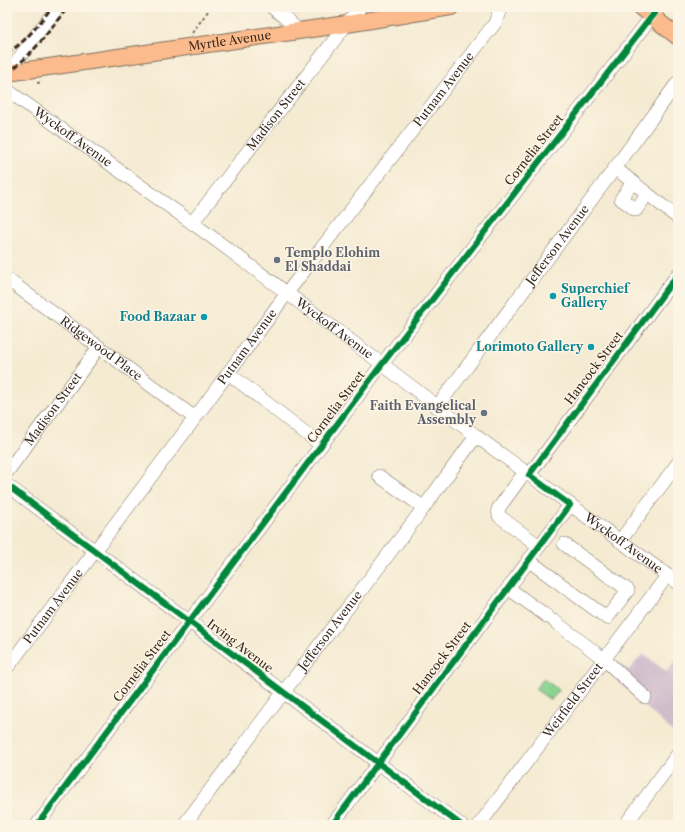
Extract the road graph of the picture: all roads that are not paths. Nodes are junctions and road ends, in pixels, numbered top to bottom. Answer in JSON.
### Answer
{"nodes":[{"id":1,"x":58,"y":7,"type":"edge"},
{"id":2,"x":272,"y":7,"type":"edge"},
{"id":3,"x":360,"y":7,"type":"edge"},
{"id":4,"x":451,"y":7,"type":"edge"},
{"id":5,"x":497,"y":7,"type":"edge"},
{"id":6,"x":650,"y":10,"type":"edge"},
{"id":7,"x":347,"y":24,"type":"junction"},
{"id":8,"x":299,"y":31,"type":"junction"},
{"id":9,"x":678,"y":36,"type":"edge"},
{"id":10,"x":8,"y":73,"type":"edge"},
{"id":11,"x":678,"y":82,"type":"edge"},
{"id":12,"x":7,"y":90,"type":"edge"},
{"id":13,"x":615,"y":168,"type":"junction"},
{"id":14,"x":633,"y":182,"type":"junction"},
{"id":15,"x":647,"y":194,"type":"junction"},
{"id":16,"x":678,"y":218,"type":"edge"},
{"id":17,"x":192,"y":223,"type":"junction"},
{"id":18,"x":678,"y":274,"type":"edge"},
{"id":19,"x":7,"y":279,"type":"edge"},
{"id":20,"x":286,"y":293,"type":"junction"},
{"id":21,"x":99,"y":346,"type":"junction"},
{"id":22,"x":382,"y":364,"type":"junction"},
{"id":23,"x":228,"y":373,"type":"junction"},
{"id":24,"x":437,"y":407,"type":"junction"},
{"id":25,"x":195,"y":418,"type":"junction"},
{"id":26,"x":476,"y":436,"type":"junction"},
{"id":27,"x":321,"y":446,"type":"junction"},
{"id":28,"x":678,"y":463,"type":"edge"},
{"id":29,"x":7,"y":472,"type":"edge"},
{"id":30,"x":527,"y":474,"type":"junction"},
{"id":31,"x":379,"y":476,"type":"dead end"},
{"id":32,"x":7,"y":485,"type":"edge"},
{"id":33,"x":570,"y":505,"type":"junction"},
{"id":34,"x":423,"y":507,"type":"junction"},
{"id":35,"x":620,"y":541,"type":"junction"},
{"id":36,"x":564,"y":544,"type":"dead end"},
{"id":37,"x":539,"y":546,"type":"junction"},
{"id":38,"x":95,"y":550,"type":"junction"},
{"id":39,"x":528,"y":560,"type":"junction"},
{"id":40,"x":673,"y":580,"type":"edge"},
{"id":41,"x":508,"y":588,"type":"junction"},
{"id":42,"x":618,"y":603,"type":"junction"},
{"id":43,"x":637,"y":615,"type":"junction"},
{"id":44,"x":189,"y":621,"type":"junction"},
{"id":45,"x":604,"y":659,"type":"junction"},
{"id":46,"x":7,"y":668,"type":"edge"},
{"id":47,"x":283,"y":692,"type":"junction"},
{"id":48,"x":645,"y":697,"type":"dead end"},
{"id":49,"x":678,"y":754,"type":"edge"},
{"id":50,"x":378,"y":763,"type":"junction"},
{"id":51,"x":37,"y":825,"type":"edge"},
{"id":52,"x":184,"y":825,"type":"edge"},
{"id":53,"x":332,"y":825,"type":"edge"},
{"id":54,"x":460,"y":825,"type":"edge"},
{"id":55,"x":479,"y":825,"type":"edge"},
{"id":56,"x":626,"y":825,"type":"edge"}],
"edges":[{"from":1,"to":10,"type":"street"},
{"from":2,"to":8,"type":"street"},
{"from":3,"to":7,"type":"street","name":"Madison Street"},
{"from":4,"to":7,"type":"main road","name":"Myrtle Avenue"},
{"from":5,"to":20,"type":"street","name":"Putnam Avenue"},
{"from":6,"to":9,"type":"main road"},
{"from":6,"to":22,"type":"street","name":"Cornelia Street"},
{"from":7,"to":8,"type":"main road","name":"Myrtle Avenue"},
{"from":7,"to":17,"type":"street","name":"Madison Street"},
{"from":8,"to":10,"type":"main road","name":"Myrtle Avenue"},
{"from":11,"to":13,"type":"street","name":"Jefferson Avenue"},
{"from":12,"to":17,"type":"street","name":"Wyckoff Avenue"},
{"from":13,"to":14,"type":"street"},
{"from":13,"to":24,"type":"street","name":"Jefferson Avenue"},
{"from":14,"to":15,"type":"street"},
{"from":14,"to":15,"type":"street"},
{"from":15,"to":16,"type":"street"},
{"from":17,"to":20,"type":"street","name":"Wyckoff Avenue"},
{"from":18,"to":30,"type":"street","name":"Hancock Street"},
{"from":19,"to":21,"type":"street","name":"Ridgewood Place"},
{"from":20,"to":22,"type":"street","name":"Wyckoff Avenue"},
{"from":20,"to":23,"type":"street","name":"Putnam Avenue"},
{"from":21,"to":25,"type":"street","name":"Ridgewood Place"},
{"from":21,"to":29,"type":"street","name":"Madison Street"},
{"from":22,"to":24,"type":"street","name":"Wyckoff Avenue"},
{"from":22,"to":27,"type":"street","name":"Cornelia Street"},
{"from":23,"to":25,"type":"street","name":"Putnam Avenue"},
{"from":23,"to":27,"type":"street"},
{"from":24,"to":26,"type":"street","name":"Wyckoff Avenue"},
{"from":25,"to":38,"type":"street","name":"Putnam Avenue"},
{"from":26,"to":30,"type":"street","name":"Wyckoff Avenue"},
{"from":26,"to":34,"type":"street","name":"Jefferson Avenue"},
{"from":27,"to":44,"type":"street","name":"Cornelia Street"},
{"from":28,"to":35,"type":"street"},
{"from":30,"to":33,"type":"street","name":"Wyckoff Avenue"},
{"from":30,"to":37,"type":"street","name":"Hancock Street"},
{"from":31,"to":34,"type":"street"},
{"from":32,"to":38,"type":"street","name":"Irving Avenue"},
{"from":33,"to":35,"type":"street","name":"Wyckoff Avenue"},
{"from":33,"to":37,"type":"street","name":"Hancock Street"},
{"from":34,"to":47,"type":"street","name":"Jefferson Avenue"},
{"from":35,"to":40,"type":"street","name":"Wyckoff Avenue"},
{"from":36,"to":42,"type":"street"},
{"from":37,"to":39,"type":"street","name":"Hancock Street"},
{"from":38,"to":44,"type":"street","name":"Irving Avenue"},
{"from":38,"to":46,"type":"street","name":"Putnam Avenue"},
{"from":39,"to":41,"type":"street","name":"Hancock Street"},
{"from":39,"to":42,"type":"street"},
{"from":40,"to":43,"type":"street","name":"Weirfield Street"},
{"from":41,"to":45,"type":"street"},
{"from":41,"to":50,"type":"street","name":"Hancock Street"},
{"from":42,"to":43,"type":"street"},
{"from":43,"to":45,"type":"street","name":"Weirfield Street"},
{"from":44,"to":47,"type":"street","name":"Irving Avenue"},
{"from":44,"to":51,"type":"street","name":"Cornelia Street"},
{"from":45,"to":48,"type":"street"},
{"from":45,"to":55,"type":"street","name":"Weirfield Street"},
{"from":47,"to":50,"type":"street","name":"Irving Avenue"},
{"from":47,"to":52,"type":"street","name":"Jefferson Avenue"},
{"from":49,"to":56,"type":"street"},
{"from":50,"to":53,"type":"street","name":"Hancock Street"},
{"from":50,"to":54,"type":"street","name":"Irving Avenue"}]}
